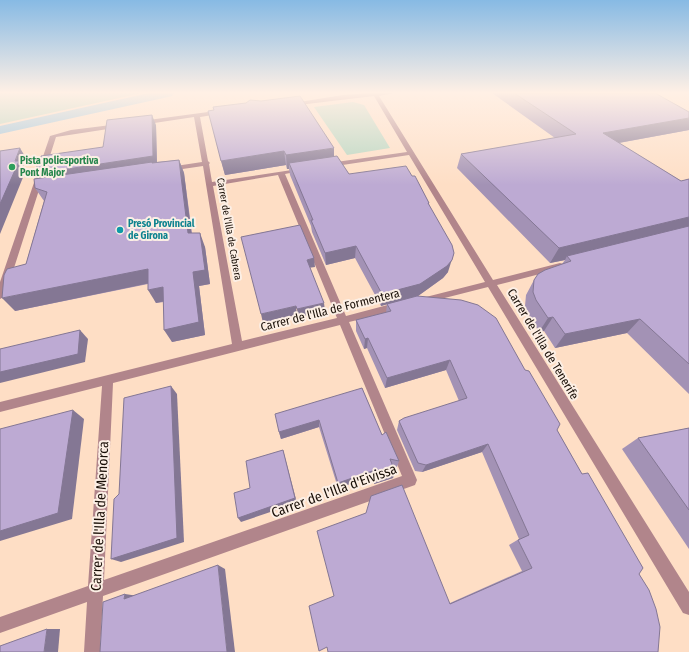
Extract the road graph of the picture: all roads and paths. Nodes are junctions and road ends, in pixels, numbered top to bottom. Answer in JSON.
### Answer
{"nodes":[{"id":1,"x":139,"y":123,"type":"edge"},
{"id":2,"x":199,"y":123,"type":"edge"},
{"id":3,"x":393,"y":123,"type":"edge"},
{"id":4,"x":134,"y":124,"type":"edge"},
{"id":5,"x":126,"y":125,"type":"edge"},
{"id":6,"x":410,"y":152,"type":"junction"},
{"id":7,"x":207,"y":163,"type":"junction"},
{"id":8,"x":319,"y":167,"type":"edge"},
{"id":9,"x":311,"y":168,"type":"edge"},
{"id":10,"x":165,"y":170,"type":"edge"},
{"id":11,"x":281,"y":173,"type":"junction"},
{"id":12,"x":210,"y":184,"type":"junction"},
{"id":13,"x":569,"y":263,"type":"edge"},
{"id":14,"x":490,"y":283,"type":"junction"},
{"id":15,"x":0,"y":296,"type":"edge"},
{"id":16,"x":342,"y":320,"type":"junction"},
{"id":17,"x":238,"y":347,"type":"junction"},
{"id":18,"x":108,"y":380,"type":"junction"},
{"id":19,"x":0,"y":407,"type":"edge"},
{"id":20,"x":95,"y":592,"type":"junction"},
{"id":21,"x":689,"y":607,"type":"edge"},
{"id":22,"x":0,"y":625,"type":"edge"},
{"id":23,"x":92,"y":652,"type":"edge"}],
"edges":[{"from":1,"to":4,"type":"street"},
{"from":2,"to":7,"type":"street","name":"Carrer de l'Illa de Cabrera"},
{"from":3,"to":6,"type":"street","name":"Carrer de l'Illa de Tenerife"},
{"from":5,"to":15,"type":"street"},
{"from":6,"to":8,"type":"street"},
{"from":6,"to":14,"type":"street","name":"Carrer de l'Illa de Tenerife"},
{"from":7,"to":10,"type":"street"},
{"from":7,"to":12,"type":"street","name":"Carrer de l'Illa de Cabrera"},
{"from":9,"to":11,"type":"street"},
{"from":11,"to":12,"type":"street"},
{"from":11,"to":16,"type":"street","name":"Carrer de l'Illa d'Eivissa"},
{"from":12,"to":17,"type":"street","name":"Carrer de l'Illa de Cabrera"},
{"from":13,"to":14,"type":"street","name":"Carrer de l'Illa de Formentera"},
{"from":14,"to":16,"type":"street","name":"Carrer de l'Illa de Formentera"},
{"from":14,"to":21,"type":"street","name":"Carrer de l'Illa de Tenerife"},
{"from":16,"to":17,"type":"street","name":"Carrer de l'Illa de Formentera"},
{"from":16,"to":20,"type":"street","name":"Carrer de l'Illa d'Eivissa"},
{"from":17,"to":18,"type":"street","name":"Carrer de l'Illa de Formentera"},
{"from":18,"to":19,"type":"street","name":"Carrer de l'Illa de Formentera"},
{"from":18,"to":20,"type":"street","name":"Carrer de l'Illa de Menorca"},
{"from":20,"to":22,"type":"street","name":"Carrer de l'Illa d'Eivissa"},
{"from":20,"to":23,"type":"street","name":"Carrer de l'Illa de Menorca"}]}
